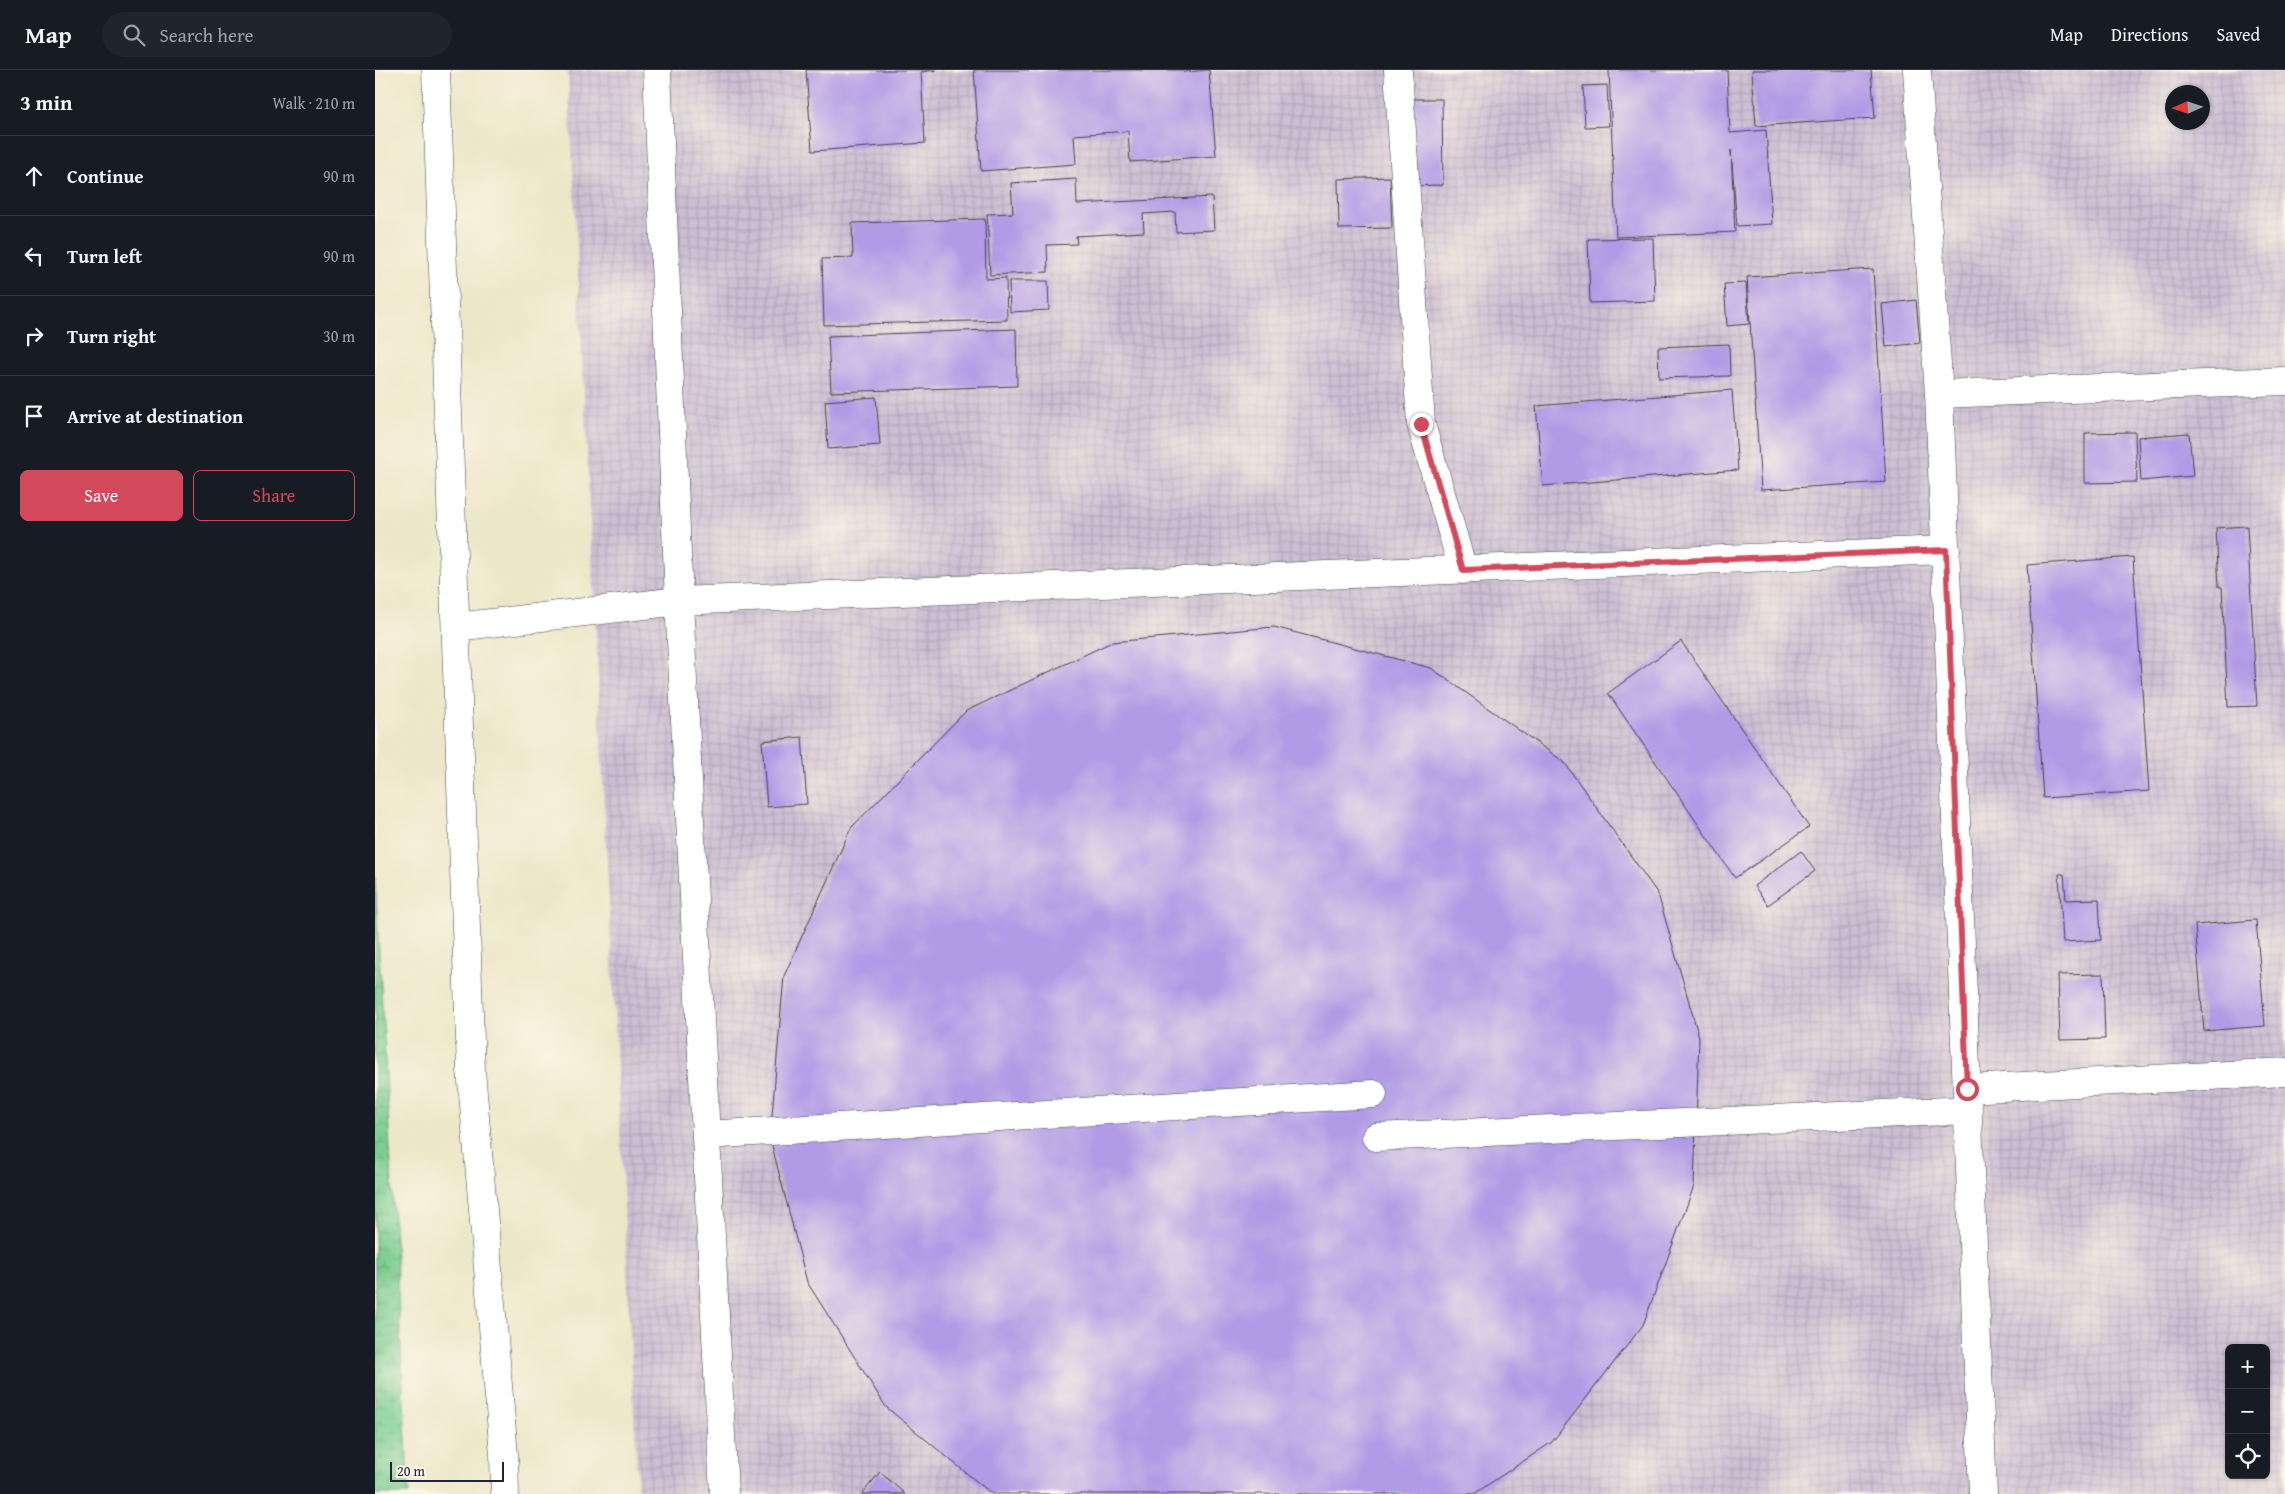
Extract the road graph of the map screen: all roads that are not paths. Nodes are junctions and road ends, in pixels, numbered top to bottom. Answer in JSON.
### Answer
{"nodes":[{"id":1,"x":437,"y":70,"type":"edge"},
{"id":2,"x":657,"y":70,"type":"edge"},
{"id":3,"x":1398,"y":70,"type":"edge"},
{"id":4,"x":1917,"y":70,"type":"edge"},
{"id":5,"x":2285,"y":381,"type":"edge"},
{"id":6,"x":1939,"y":394,"type":"junction"},
{"id":7,"x":1946,"y":550,"type":"junction"},
{"id":8,"x":1463,"y":570,"type":"junction"},
{"id":9,"x":679,"y":601,"type":"junction"},
{"id":10,"x":457,"y":627,"type":"junction"},
{"id":11,"x":2285,"y":1072,"type":"edge"},
{"id":12,"x":1373,"y":1094,"type":"dead end"},
{"id":13,"x":1967,"y":1099,"type":"junction"},
{"id":14,"x":706,"y":1135,"type":"junction"},
{"id":15,"x":1377,"y":1137,"type":"dead end"},
{"id":16,"x":505,"y":1494,"type":"edge"},
{"id":17,"x":724,"y":1494,"type":"edge"},
{"id":18,"x":1983,"y":1494,"type":"edge"}],
"edges":[{"from":1,"to":10,"type":"street"},
{"from":2,"to":9,"type":"street"},
{"from":3,"to":8,"type":"street"},
{"from":4,"to":6,"type":"street"},
{"from":5,"to":6,"type":"street"},
{"from":6,"to":7,"type":"street"},
{"from":7,"to":8,"type":"street"},
{"from":7,"to":13,"type":"street"},
{"from":8,"to":9,"type":"street"},
{"from":9,"to":10,"type":"street"},
{"from":9,"to":14,"type":"street"},
{"from":10,"to":16,"type":"street"},
{"from":11,"to":13,"type":"street"},
{"from":12,"to":14,"type":"street"},
{"from":13,"to":15,"type":"street"},
{"from":13,"to":18,"type":"street"},
{"from":14,"to":17,"type":"street"}]}
